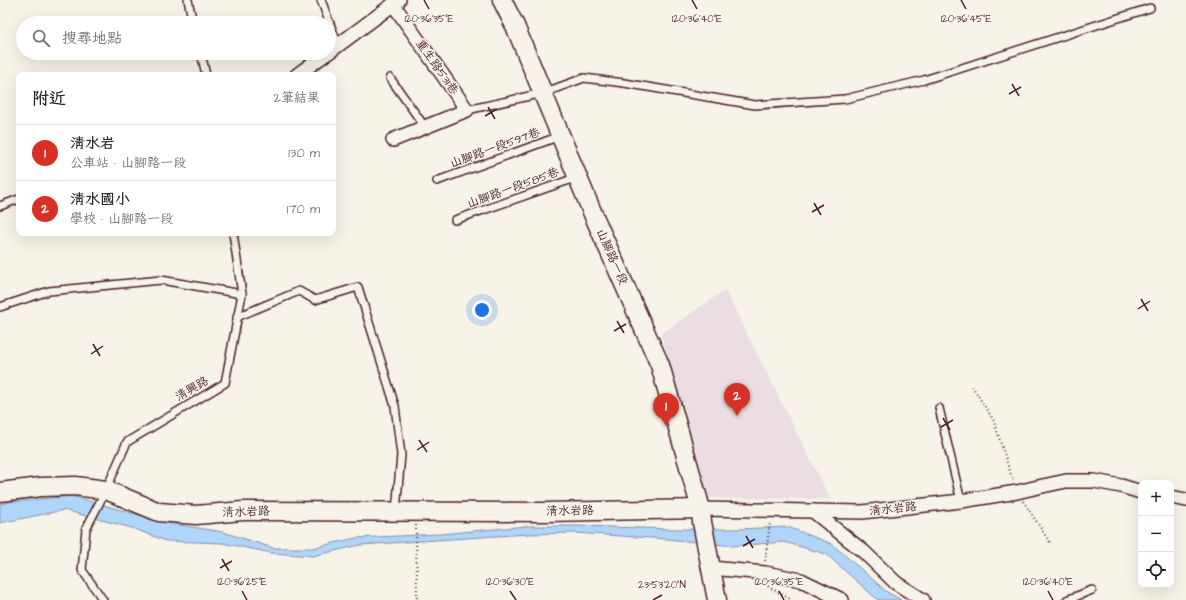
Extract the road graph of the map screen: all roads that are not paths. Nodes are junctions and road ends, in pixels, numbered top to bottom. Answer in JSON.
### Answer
{"nodes":[{"id":1,"x":188,"y":0,"type":"edge"},
{"id":2,"x":321,"y":0,"type":"edge"},
{"id":3,"x":502,"y":0,"type":"edge"},
{"id":4,"x":396,"y":2,"type":"edge"},
{"id":5,"x":1150,"y":8,"type":"dead end"},
{"id":6,"x":191,"y":16,"type":"edge"},
{"id":7,"x":324,"y":16,"type":"edge"},
{"id":8,"x":336,"y":46,"type":"edge"},
{"id":9,"x":203,"y":60,"type":"edge"},
{"id":10,"x":317,"y":60,"type":"edge"},
{"id":11,"x":205,"y":72,"type":"edge"},
{"id":12,"x":301,"y":72,"type":"edge"},
{"id":13,"x":390,"y":78,"type":"dead end"},
{"id":14,"x":543,"y":93,"type":"junction"},
{"id":15,"x":467,"y":110,"type":"junction"},
{"id":16,"x":425,"y":127,"type":"junction"},
{"id":17,"x":561,"y":136,"type":"junction"},
{"id":18,"x":393,"y":140,"type":"dead end"},
{"id":19,"x":578,"y":177,"type":"junction"},
{"id":20,"x":437,"y":181,"type":"dead end"},
{"id":21,"x":16,"y":201,"type":"edge"},
{"id":22,"x":0,"y":206,"type":"edge"},
{"id":23,"x":455,"y":220,"type":"dead end"},
{"id":24,"x":233,"y":236,"type":"edge"},
{"id":25,"x":242,"y":294,"type":"junction"},
{"id":26,"x":0,"y":307,"type":"edge"},
{"id":27,"x":237,"y":317,"type":"junction"},
{"id":28,"x":939,"y":408,"type":"dead end"},
{"id":29,"x":106,"y":490,"type":"junction"},
{"id":30,"x":1138,"y":491,"type":"edge"},
{"id":31,"x":0,"y":492,"type":"edge"},
{"id":32,"x":1174,"y":498,"type":"edge"},
{"id":33,"x":1186,"y":500,"type":"edge"},
{"id":34,"x":961,"y":502,"type":"junction"},
{"id":35,"x":813,"y":511,"type":"junction"},
{"id":36,"x":396,"y":512,"type":"junction"},
{"id":37,"x":702,"y":515,"type":"junction"},
{"id":38,"x":710,"y":563,"type":"junction"},
{"id":39,"x":1092,"y":590,"type":"dead end"},
{"id":40,"x":103,"y":600,"type":"edge"},
{"id":41,"x":717,"y":600,"type":"edge"},
{"id":42,"x":842,"y":600,"type":"edge"},
{"id":43,"x":923,"y":600,"type":"edge"},
{"id":44,"x":1067,"y":600,"type":"edge"}],
"edges":[{"from":1,"to":6,"type":"lane"},
{"from":2,"to":7,"type":"lane"},
{"from":3,"to":14,"type":"street","name":"山腳路一段"},
{"from":4,"to":8,"type":"street"},
{"from":4,"to":15,"type":"street","name":"重生路531巷"},
{"from":5,"to":14,"type":"lane"},
{"from":9,"to":11,"type":"lane"},
{"from":10,"to":12,"type":"street"},
{"from":13,"to":16,"type":"lane"},
{"from":14,"to":15,"type":"lane"},
{"from":14,"to":17,"type":"street","name":"山腳路一段"},
{"from":15,"to":16,"type":"street"},
{"from":16,"to":18,"type":"street"},
{"from":17,"to":19,"type":"street","name":"山腳路一段"},
{"from":17,"to":20,"type":"lane","name":"山腳路一段597巷"},
{"from":19,"to":23,"type":"lane","name":"山腳路一段585巷"},
{"from":19,"to":37,"type":"street","name":"山腳路一段"},
{"from":21,"to":22,"type":"lane"},
{"from":24,"to":25,"type":"lane","name":"清興路"},
{"from":25,"to":26,"type":"lane"},
{"from":25,"to":27,"type":"lane","name":"清興路"},
{"from":27,"to":29,"type":"lane","name":"清興路"},
{"from":27,"to":36,"type":"lane"},
{"from":28,"to":34,"type":"lane"},
{"from":29,"to":31,"type":"street","name":"清水岩路"},
{"from":29,"to":36,"type":"street","name":"清水岩路"},
{"from":29,"to":40,"type":"lane","name":"清興路"},
{"from":30,"to":34,"type":"street","name":"清水岩路"},
{"from":32,"to":33,"type":"street"},
{"from":34,"to":35,"type":"street","name":"清水岩路"},
{"from":35,"to":37,"type":"street","name":"清水岩路"},
{"from":35,"to":43,"type":"street"},
{"from":36,"to":37,"type":"street","name":"清水岩路"},
{"from":37,"to":38,"type":"street","name":"山腳路一段"},
{"from":38,"to":41,"type":"street"},
{"from":38,"to":42,"type":"street"},
{"from":39,"to":44,"type":"lane"}]}
